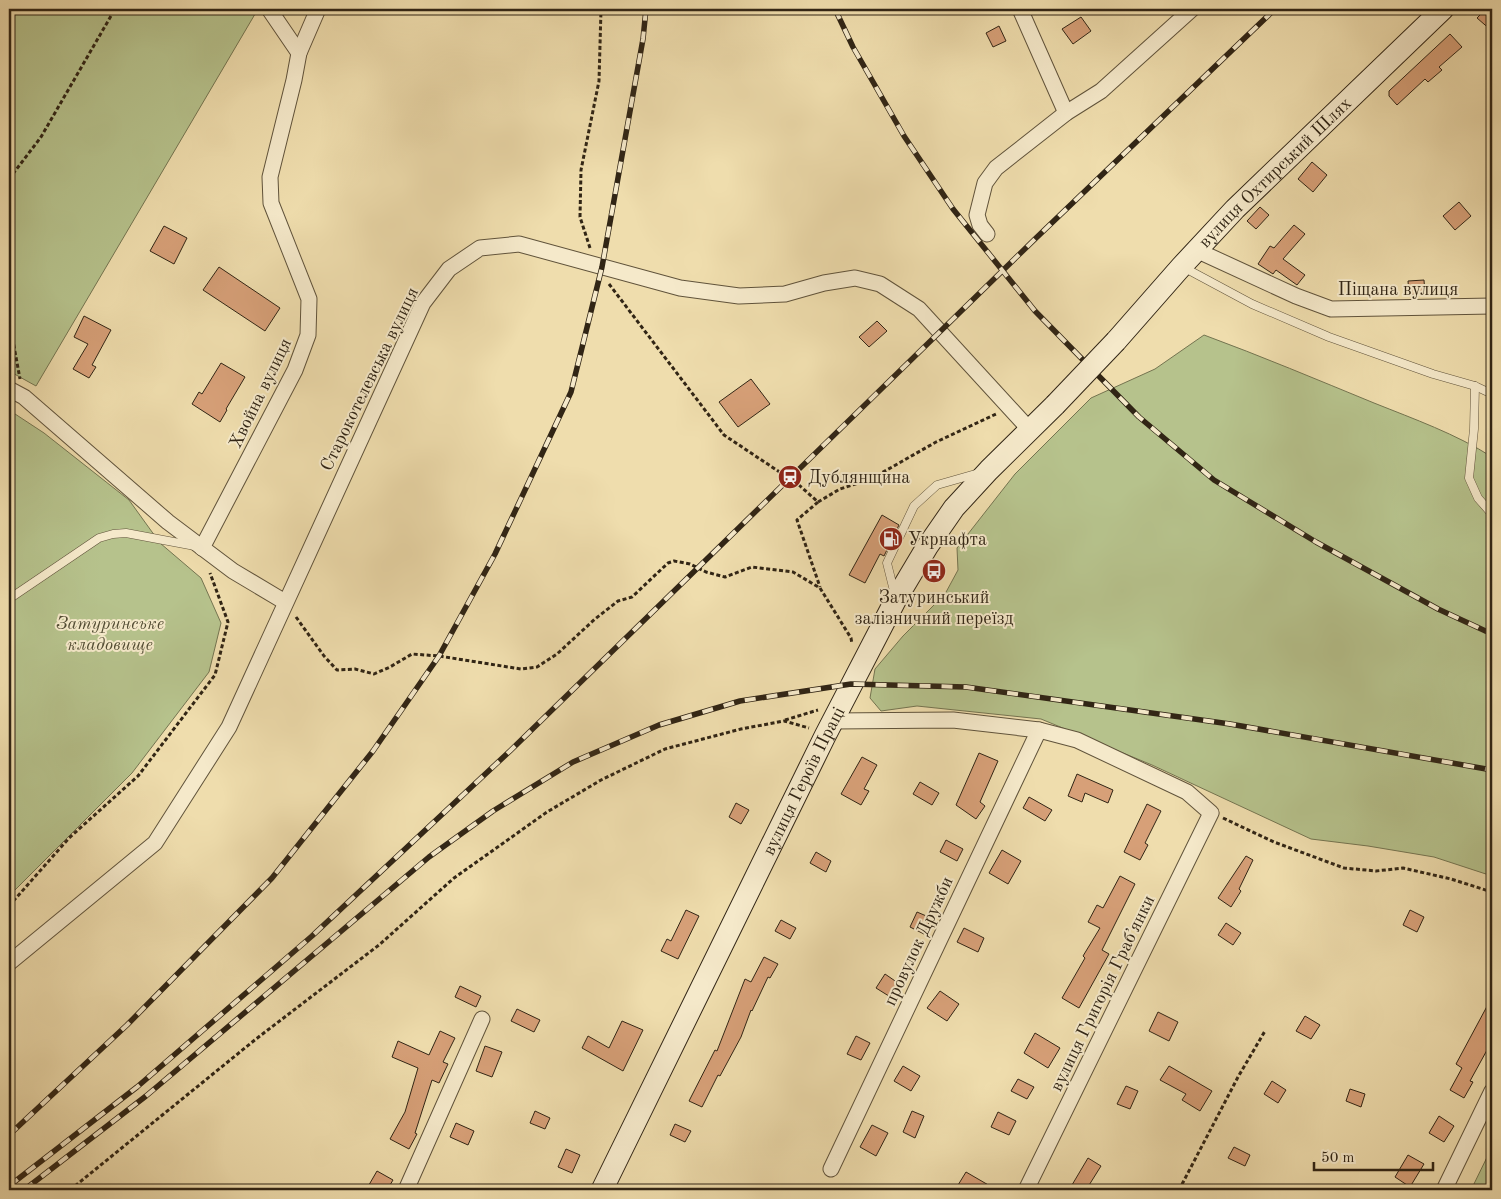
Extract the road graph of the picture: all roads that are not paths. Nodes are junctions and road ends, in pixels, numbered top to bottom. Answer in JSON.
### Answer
{"nodes":[{"id":1,"x":269,"y":9,"type":"edge"},
{"id":2,"x":318,"y":9,"type":"edge"},
{"id":3,"x":1020,"y":9,"type":"edge"},
{"id":4,"x":1192,"y":9,"type":"edge"},
{"id":5,"x":1443,"y":9,"type":"edge"},
{"id":6,"x":299,"y":53,"type":"junction"},
{"id":7,"x":1066,"y":113,"type":"junction"},
{"id":8,"x":987,"y":234,"type":"dead end"},
{"id":9,"x":1196,"y":250,"type":"junction"},
{"id":10,"x":1181,"y":267,"type":"junction"},
{"id":11,"x":1492,"y":306,"type":"edge"},
{"id":12,"x":1475,"y":386,"type":"junction"},
{"id":13,"x":9,"y":389,"type":"edge"},
{"id":14,"x":1492,"y":394,"type":"edge"},
{"id":15,"x":1054,"y":405,"type":"joint"},
{"id":16,"x":1029,"y":429,"type":"junction"},
{"id":17,"x":988,"y":470,"type":"junction"},
{"id":18,"x":1492,"y":514,"type":"edge"},
{"id":19,"x":202,"y":548,"type":"junction"},
{"id":20,"x":9,"y":599,"type":"edge"},
{"id":21,"x":896,"y":599,"type":"junction"},
{"id":22,"x":285,"y":602,"type":"junction"},
{"id":23,"x":828,"y":721,"type":"junction"},
{"id":24,"x":1039,"y":730,"type":"junction"},
{"id":25,"x":9,"y":963,"type":"edge"},
{"id":26,"x":482,"y":1019,"type":"dead end"},
{"id":27,"x":1492,"y":1091,"type":"edge"},
{"id":28,"x":831,"y":1168,"type":"dead end"},
{"id":29,"x":406,"y":1190,"type":"edge"},
{"id":30,"x":602,"y":1190,"type":"edge"},
{"id":31,"x":1026,"y":1190,"type":"edge"},
{"id":32,"x":1444,"y":1190,"type":"edge"}],
"edges":[{"from":1,"to":6,"type":"street"},
{"from":2,"to":6,"type":"street","name":"Хвойна вулиця"},
{"from":3,"to":7,"type":"street"},
{"from":4,"to":7,"type":"street"},
{"from":5,"to":9,"type":"main road","name":"вулиця Охтирський Шлях"},
{"from":6,"to":19,"type":"street","name":"Хвойна вулиця"},
{"from":7,"to":8,"type":"street"},
{"from":9,"to":10,"type":"main road","name":"вулиця Охтирський Шлях"},
{"from":9,"to":11,"type":"street","name":"Піщана вулиця"},
{"from":10,"to":12,"type":"lane"},
{"from":10,"to":15,"type":"main road","name":"вулиця Охтирський Шлях","bridge":true},
{"from":12,"to":14,"type":"lane"},
{"from":12,"to":18,"type":"lane"},
{"from":13,"to":19,"type":"street"},
{"from":15,"to":16,"type":"main road","name":"вулиця Героїв Праці"},
{"from":16,"to":17,"type":"main road","name":"вулиця Героїв Праці"},
{"from":16,"to":22,"type":"street","name":"Старокотелевська вулиця"},
{"from":17,"to":21,"type":"main road","name":"вулиця Героїв Праці"},
{"from":17,"to":21,"type":"lane"},
{"from":19,"to":20,"type":"lane"},
{"from":19,"to":22,"type":"street"},
{"from":21,"to":23,"type":"main road","name":"вулиця Героїв Праці"},
{"from":22,"to":25,"type":"street","name":"Старокотелевська вулиця"},
{"from":23,"to":24,"type":"street"},
{"from":23,"to":30,"type":"main road","name":"вулиця Героїв Праці"},
{"from":24,"to":28,"type":"street","name":"провулок Дружби"},
{"from":24,"to":31,"type":"street","name":"вулиця Григорія Грабʼянки"},
{"from":26,"to":29,"type":"street"},
{"from":27,"to":32,"type":"street"}]}
